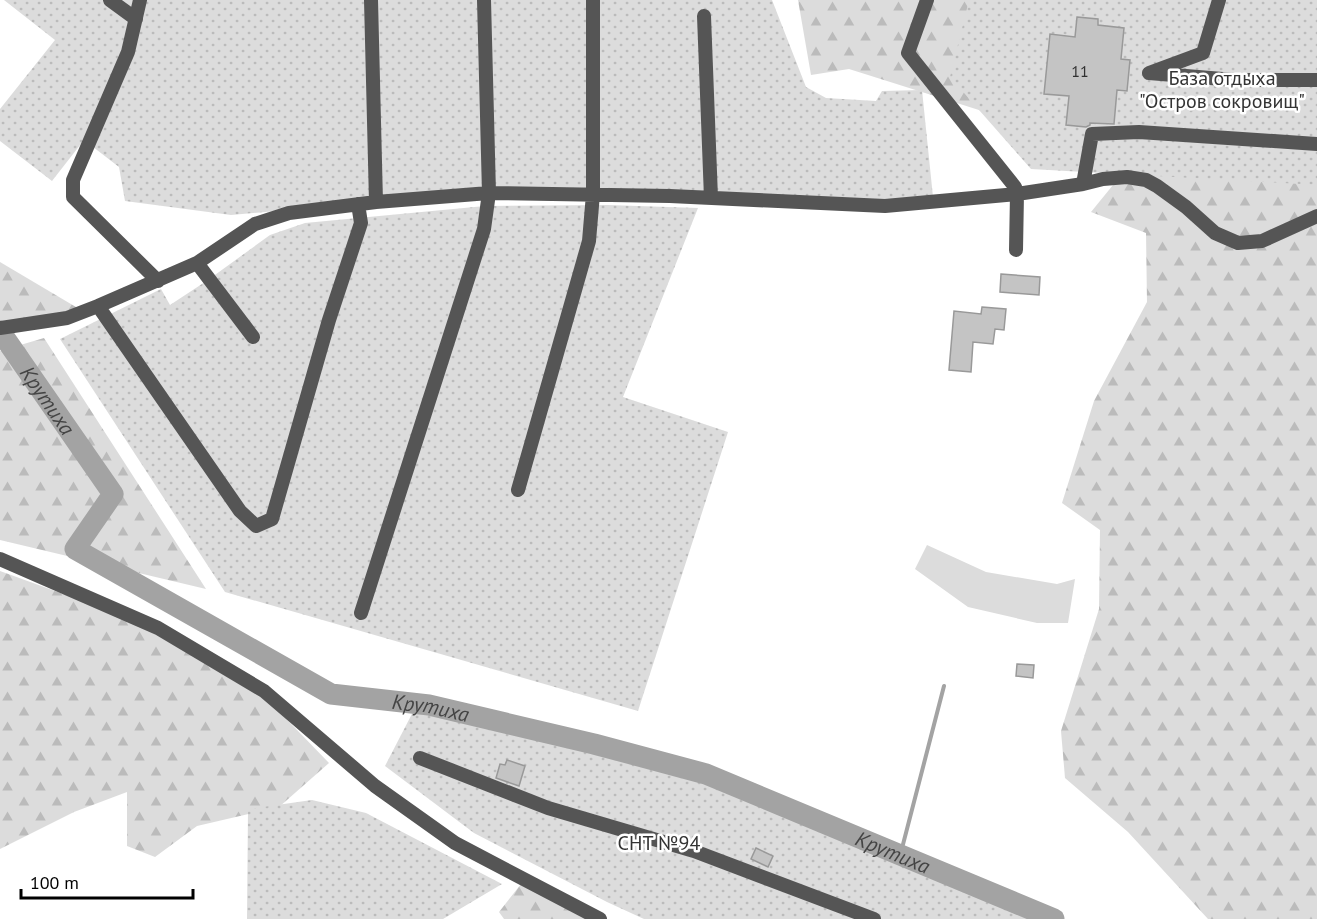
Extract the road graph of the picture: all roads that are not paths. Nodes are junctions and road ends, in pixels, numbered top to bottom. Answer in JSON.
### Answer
{"nodes":[{"id":1,"x":110,"y":0,"type":"edge"},
{"id":2,"x":140,"y":0,"type":"edge"},
{"id":3,"x":371,"y":0,"type":"edge"},
{"id":4,"x":484,"y":0,"type":"edge"},
{"id":5,"x":592,"y":0,"type":"edge"},
{"id":6,"x":927,"y":0,"type":"edge"},
{"id":7,"x":1219,"y":0,"type":"edge"},
{"id":8,"x":704,"y":16,"type":"dead end"},
{"id":9,"x":136,"y":19,"type":"junction"},
{"id":10,"x":1317,"y":80,"type":"edge"},
{"id":11,"x":1317,"y":144,"type":"edge"},
{"id":12,"x":1083,"y":184,"type":"junction"},
{"id":13,"x":489,"y":193,"type":"junction"},
{"id":14,"x":593,"y":194,"type":"junction"},
{"id":15,"x":1017,"y":194,"type":"junction"},
{"id":16,"x":711,"y":198,"type":"junction"},
{"id":17,"x":376,"y":202,"type":"junction"},
{"id":18,"x":358,"y":204,"type":"junction"},
{"id":19,"x":1317,"y":216,"type":"edge"},
{"id":20,"x":1016,"y":250,"type":"dead end"},
{"id":21,"x":198,"y":263,"type":"junction"},
{"id":22,"x":158,"y":281,"type":"junction"},
{"id":23,"x":98,"y":306,"type":"junction"},
{"id":24,"x":0,"y":328,"type":"edge"},
{"id":25,"x":253,"y":337,"type":"dead end"},
{"id":26,"x":518,"y":490,"type":"dead end"},
{"id":27,"x":0,"y":559,"type":"edge"},
{"id":28,"x":361,"y":613,"type":"dead end"},
{"id":29,"x":420,"y":758,"type":"dead end"},
{"id":30,"x":600,"y":919,"type":"edge"},
{"id":31,"x":874,"y":919,"type":"edge"}],
"edges":[{"from":1,"to":9,"type":"street"},
{"from":2,"to":9,"type":"street"},
{"from":3,"to":17,"type":"street"},
{"from":4,"to":13,"type":"street"},
{"from":5,"to":14,"type":"street"},
{"from":6,"to":15,"type":"street"},
{"from":7,"to":10,"type":"street"},
{"from":8,"to":16,"type":"street"},
{"from":9,"to":22,"type":"street"},
{"from":11,"to":12,"type":"street"},
{"from":12,"to":15,"type":"street"},
{"from":12,"to":19,"type":"street"},
{"from":13,"to":14,"type":"street"},
{"from":13,"to":17,"type":"street"},
{"from":13,"to":28,"type":"street"},
{"from":14,"to":16,"type":"street"},
{"from":14,"to":26,"type":"street"},
{"from":15,"to":16,"type":"street"},
{"from":15,"to":20,"type":"street"},
{"from":17,"to":18,"type":"street"},
{"from":18,"to":21,"type":"street"},
{"from":18,"to":23,"type":"street"},
{"from":21,"to":22,"type":"street"},
{"from":21,"to":25,"type":"street"},
{"from":22,"to":23,"type":"street"},
{"from":23,"to":24,"type":"street"},
{"from":27,"to":30,"type":"street"},
{"from":29,"to":31,"type":"street"}]}
